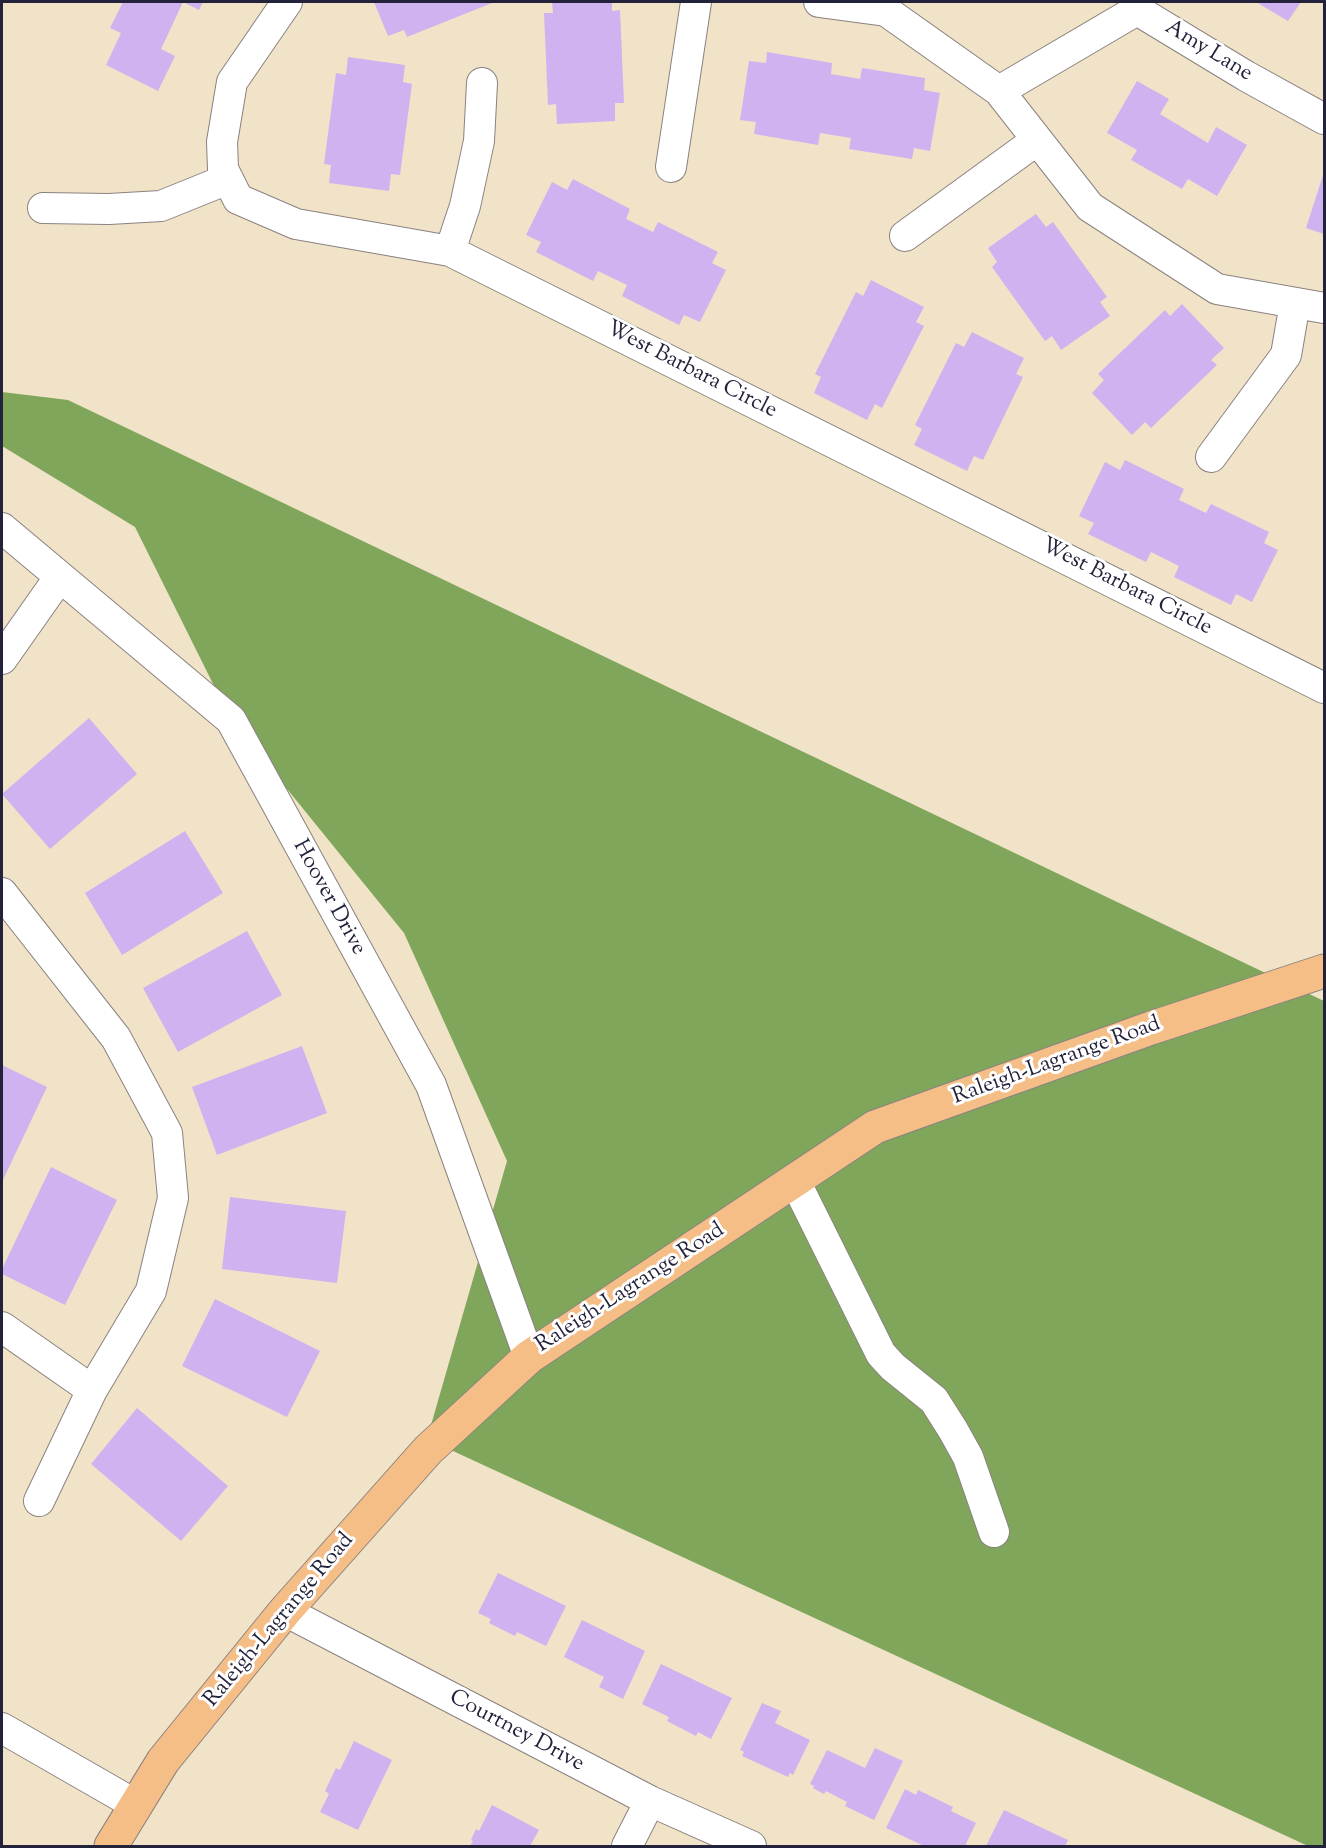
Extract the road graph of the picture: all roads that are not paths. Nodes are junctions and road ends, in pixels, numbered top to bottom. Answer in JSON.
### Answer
{"nodes":[{"id":1,"x":287,"y":2,"type":"edge"},
{"id":2,"x":696,"y":2,"type":"edge"},
{"id":3,"x":819,"y":2,"type":"edge"},
{"id":4,"x":482,"y":83,"type":"dead end"},
{"id":5,"x":999,"y":91,"type":"junction"},
{"id":6,"x":1324,"y":119,"type":"edge"},
{"id":7,"x":1037,"y":140,"type":"junction"},
{"id":8,"x":671,"y":167,"type":"dead end"},
{"id":9,"x":228,"y":179,"type":"junction"},
{"id":10,"x":43,"y":208,"type":"dead end"},
{"id":11,"x":905,"y":236,"type":"dead end"},
{"id":12,"x":450,"y":251,"type":"junction"},
{"id":13,"x":1294,"y":303,"type":"junction"},
{"id":14,"x":1324,"y":308,"type":"edge"},
{"id":15,"x":1210,"y":457,"type":"dead end"},
{"id":16,"x":4,"y":534,"type":"edge"},
{"id":17,"x":59,"y":578,"type":"junction"},
{"id":18,"x":2,"y":659,"type":"edge"},
{"id":19,"x":1324,"y":688,"type":"edge"},
{"id":20,"x":2,"y":893,"type":"edge"},
{"id":21,"x":1324,"y":971,"type":"edge"},
{"id":22,"x":795,"y":1181,"type":"junction"},
{"id":23,"x":2,"y":1327,"type":"edge"},
{"id":24,"x":529,"y":1357,"type":"junction"},
{"id":25,"x":92,"y":1390,"type":"junction"},
{"id":26,"x":39,"y":1501,"type":"dead end"},
{"id":27,"x":994,"y":1532,"type":"dead end"},
{"id":28,"x":285,"y":1611,"type":"junction"},
{"id":29,"x":2,"y":1728,"type":"edge"},
{"id":30,"x":650,"y":1801,"type":"junction"},
{"id":31,"x":136,"y":1805,"type":"junction"},
{"id":32,"x":111,"y":1846,"type":"edge"},
{"id":33,"x":627,"y":1846,"type":"edge"},
{"id":34,"x":751,"y":1846,"type":"edge"}],
"edges":[{"from":1,"to":9,"type":"street","name":"West Barbara Circle"},
{"from":2,"to":8,"type":"street"},
{"from":3,"to":5,"type":"street"},
{"from":4,"to":12,"type":"street"},
{"from":5,"to":6,"type":"street","name":"Amy Lane"},
{"from":5,"to":7,"type":"street"},
{"from":7,"to":11,"type":"street"},
{"from":7,"to":13,"type":"street"},
{"from":9,"to":10,"type":"street"},
{"from":9,"to":12,"type":"street","name":"West Barbara Circle"},
{"from":12,"to":19,"type":"street","name":"West Barbara Circle"},
{"from":13,"to":14,"type":"street"},
{"from":13,"to":15,"type":"street"},
{"from":16,"to":17,"type":"street","name":"Hoover Drive"},
{"from":17,"to":18,"type":"street"},
{"from":17,"to":24,"type":"street","name":"Hoover Drive"},
{"from":20,"to":25,"type":"street"},
{"from":21,"to":22,"type":"main road","name":"Raleigh-Lagrange Road"},
{"from":22,"to":24,"type":"main road","name":"Raleigh-Lagrange Road"},
{"from":22,"to":27,"type":"street"},
{"from":23,"to":25,"type":"street"},
{"from":24,"to":28,"type":"main road","name":"Raleigh-Lagrange Road"},
{"from":25,"to":26,"type":"street"},
{"from":28,"to":30,"type":"street","name":"Courtney Drive"},
{"from":28,"to":31,"type":"main road","name":"Raleigh-Lagrange Road"},
{"from":29,"to":31,"type":"street"},
{"from":30,"to":33,"type":"street"},
{"from":30,"to":34,"type":"street","name":"Courtney Drive"},
{"from":31,"to":32,"type":"main road","name":"Raleigh-Lagrange Road"}]}
